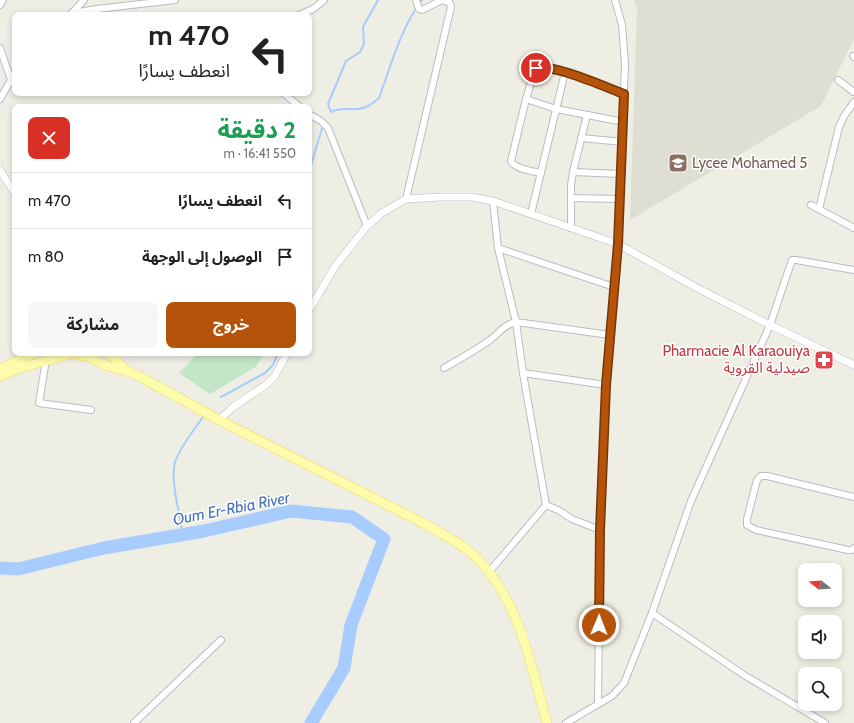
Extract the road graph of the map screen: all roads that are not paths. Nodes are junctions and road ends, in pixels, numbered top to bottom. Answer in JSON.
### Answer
{"nodes":[{"id":1,"x":3,"y":0,"type":"edge"},
{"id":2,"x":84,"y":0,"type":"edge"},
{"id":3,"x":175,"y":0,"type":"edge"},
{"id":4,"x":324,"y":0,"type":"edge"},
{"id":5,"x":416,"y":0,"type":"edge"},
{"id":6,"x":615,"y":0,"type":"edge"},
{"id":7,"x":0,"y":5,"type":"edge"},
{"id":8,"x":73,"y":12,"type":"edge"},
{"id":9,"x":81,"y":12,"type":"edge"},
{"id":10,"x":306,"y":12,"type":"edge"},
{"id":11,"x":0,"y":48,"type":"edge"},
{"id":12,"x":565,"y":72,"type":"junction"},
{"id":13,"x":12,"y":77,"type":"edge"},
{"id":14,"x":838,"y":80,"type":"dead end"},
{"id":15,"x":12,"y":81,"type":"edge"},
{"id":16,"x":854,"y":92,"type":"edge"},
{"id":17,"x":624,"y":94,"type":"junction"},
{"id":18,"x":287,"y":96,"type":"edge"},
{"id":19,"x":0,"y":99,"type":"edge"},
{"id":20,"x":526,"y":99,"type":"junction"},
{"id":21,"x":854,"y":102,"type":"edge"},
{"id":22,"x":296,"y":104,"type":"edge"},
{"id":23,"x":556,"y":109,"type":"junction"},
{"id":24,"x":587,"y":115,"type":"junction"},
{"id":25,"x":312,"y":116,"type":"edge"},
{"id":26,"x":624,"y":122,"type":"junction"},
{"id":27,"x":581,"y":138,"type":"junction"},
{"id":28,"x":623,"y":142,"type":"junction"},
{"id":29,"x":0,"y":170,"type":"edge"},
{"id":30,"x":573,"y":172,"type":"junction"},
{"id":31,"x":541,"y":174,"type":"junction"},
{"id":32,"x":621,"y":174,"type":"junction"},
{"id":33,"x":12,"y":189,"type":"edge"},
{"id":34,"x":571,"y":198,"type":"junction"},
{"id":35,"x":406,"y":199,"type":"junction"},
{"id":36,"x":620,"y":200,"type":"junction"},
{"id":37,"x":493,"y":201,"type":"junction"},
{"id":38,"x":811,"y":204,"type":"dead end"},
{"id":39,"x":819,"y":209,"type":"junction"},
{"id":40,"x":531,"y":214,"type":"junction"},
{"id":41,"x":367,"y":226,"type":"junction"},
{"id":42,"x":572,"y":228,"type":"junction"},
{"id":43,"x":854,"y":228,"type":"edge"},
{"id":44,"x":618,"y":244,"type":"junction"},
{"id":45,"x":498,"y":248,"type":"junction"},
{"id":46,"x":854,"y":270,"type":"edge"},
{"id":47,"x":614,"y":287,"type":"junction"},
{"id":48,"x":312,"y":305,"type":"edge"},
{"id":49,"x":516,"y":322,"type":"junction"},
{"id":50,"x":770,"y":325,"type":"junction"},
{"id":51,"x":610,"y":335,"type":"junction"},
{"id":52,"x":28,"y":356,"type":"edge"},
{"id":53,"x":63,"y":356,"type":"edge"},
{"id":54,"x":92,"y":356,"type":"edge"},
{"id":55,"x":112,"y":356,"type":"edge"},
{"id":56,"x":285,"y":356,"type":"edge"},
{"id":57,"x":46,"y":360,"type":"junction"},
{"id":58,"x":854,"y":365,"type":"edge"},
{"id":59,"x":444,"y":368,"type":"dead end"},
{"id":60,"x":0,"y":369,"type":"edge"},
{"id":61,"x":127,"y":371,"type":"junction"},
{"id":62,"x":523,"y":373,"type":"junction"},
{"id":63,"x":0,"y":376,"type":"edge"},
{"id":64,"x":606,"y":385,"type":"junction"},
{"id":65,"x":91,"y":410,"type":"dead end"},
{"id":66,"x":219,"y":420,"type":"junction"},
{"id":67,"x":854,"y":498,"type":"edge"},
{"id":68,"x":546,"y":505,"type":"junction"},
{"id":69,"x":600,"y":530,"type":"junction"},
{"id":70,"x":854,"y":548,"type":"edge"},
{"id":71,"x":489,"y":572,"type":"junction"},
{"id":72,"x":652,"y":613,"type":"junction"},
{"id":73,"x":221,"y":640,"type":"dead end"},
{"id":74,"x":598,"y":703,"type":"junction"},
{"id":75,"x":134,"y":723,"type":"edge"},
{"id":76,"x":547,"y":723,"type":"edge"},
{"id":77,"x":566,"y":723,"type":"edge"},
{"id":78,"x":825,"y":723,"type":"edge"}],
"edges":[{"from":1,"to":7,"type":"street"},
{"from":2,"to":8,"type":"street"},
{"from":3,"to":9,"type":"street"},
{"from":4,"to":10,"type":"street"},
{"from":5,"to":35,"type":"street"},
{"from":6,"to":17,"type":"street"},
{"from":11,"to":13,"type":"street"},
{"from":12,"to":17,"type":"street"},
{"from":12,"to":20,"type":"street"},
{"from":12,"to":23,"type":"street"},
{"from":14,"to":16,"type":"street"},
{"from":15,"to":19,"type":"street"},
{"from":17,"to":26,"type":"street"},
{"from":18,"to":22,"type":"street"},
{"from":20,"to":23,"type":"street"},
{"from":20,"to":31,"type":"street"},
{"from":21,"to":39,"type":"street"},
{"from":23,"to":24,"type":"street"},
{"from":23,"to":31,"type":"street"},
{"from":24,"to":26,"type":"street"},
{"from":24,"to":27,"type":"street"},
{"from":25,"to":41,"type":"street"},
{"from":26,"to":28,"type":"street"},
{"from":27,"to":28,"type":"street"},
{"from":27,"to":30,"type":"street"},
{"from":28,"to":32,"type":"street"},
{"from":29,"to":33,"type":"street"},
{"from":30,"to":32,"type":"street"},
{"from":30,"to":34,"type":"street"},
{"from":31,"to":40,"type":"street"},
{"from":32,"to":36,"type":"street"},
{"from":34,"to":36,"type":"street"},
{"from":34,"to":42,"type":"street"},
{"from":35,"to":37,"type":"street"},
{"from":35,"to":41,"type":"street"},
{"from":36,"to":44,"type":"street"},
{"from":37,"to":40,"type":"street"},
{"from":37,"to":45,"type":"street"},
{"from":38,"to":39,"type":"street"},
{"from":39,"to":43,"type":"street"},
{"from":40,"to":42,"type":"street"},
{"from":41,"to":48,"type":"street"},
{"from":42,"to":44,"type":"street"},
{"from":44,"to":47,"type":"street"},
{"from":44,"to":50,"type":"street"},
{"from":45,"to":47,"type":"street"},
{"from":45,"to":49,"type":"street"},
{"from":46,"to":50,"type":"street"},
{"from":47,"to":51,"type":"street"},
{"from":49,"to":51,"type":"street"},
{"from":49,"to":59,"type":"street"},
{"from":49,"to":62,"type":"street"},
{"from":50,"to":58,"type":"street"},
{"from":50,"to":72,"type":"street"},
{"from":51,"to":64,"type":"street"},
{"from":52,"to":60,"type":"main road"},
{"from":53,"to":57,"type":"main road"},
{"from":54,"to":61,"type":"main road"},
{"from":55,"to":61,"type":"main road"},
{"from":56,"to":66,"type":"street"},
{"from":57,"to":63,"type":"main road"},
{"from":57,"to":65,"type":"street"},
{"from":61,"to":66,"type":"main road"},
{"from":62,"to":64,"type":"street"},
{"from":62,"to":68,"type":"street"},
{"from":64,"to":69,"type":"street"},
{"from":66,"to":71,"type":"main road"},
{"from":67,"to":70,"type":"street"},
{"from":68,"to":69,"type":"street"},
{"from":68,"to":71,"type":"street"},
{"from":69,"to":74,"type":"street"},
{"from":71,"to":76,"type":"main road"},
{"from":72,"to":74,"type":"street"},
{"from":72,"to":78,"type":"street"},
{"from":73,"to":75,"type":"street"},
{"from":74,"to":77,"type":"street"}]}
